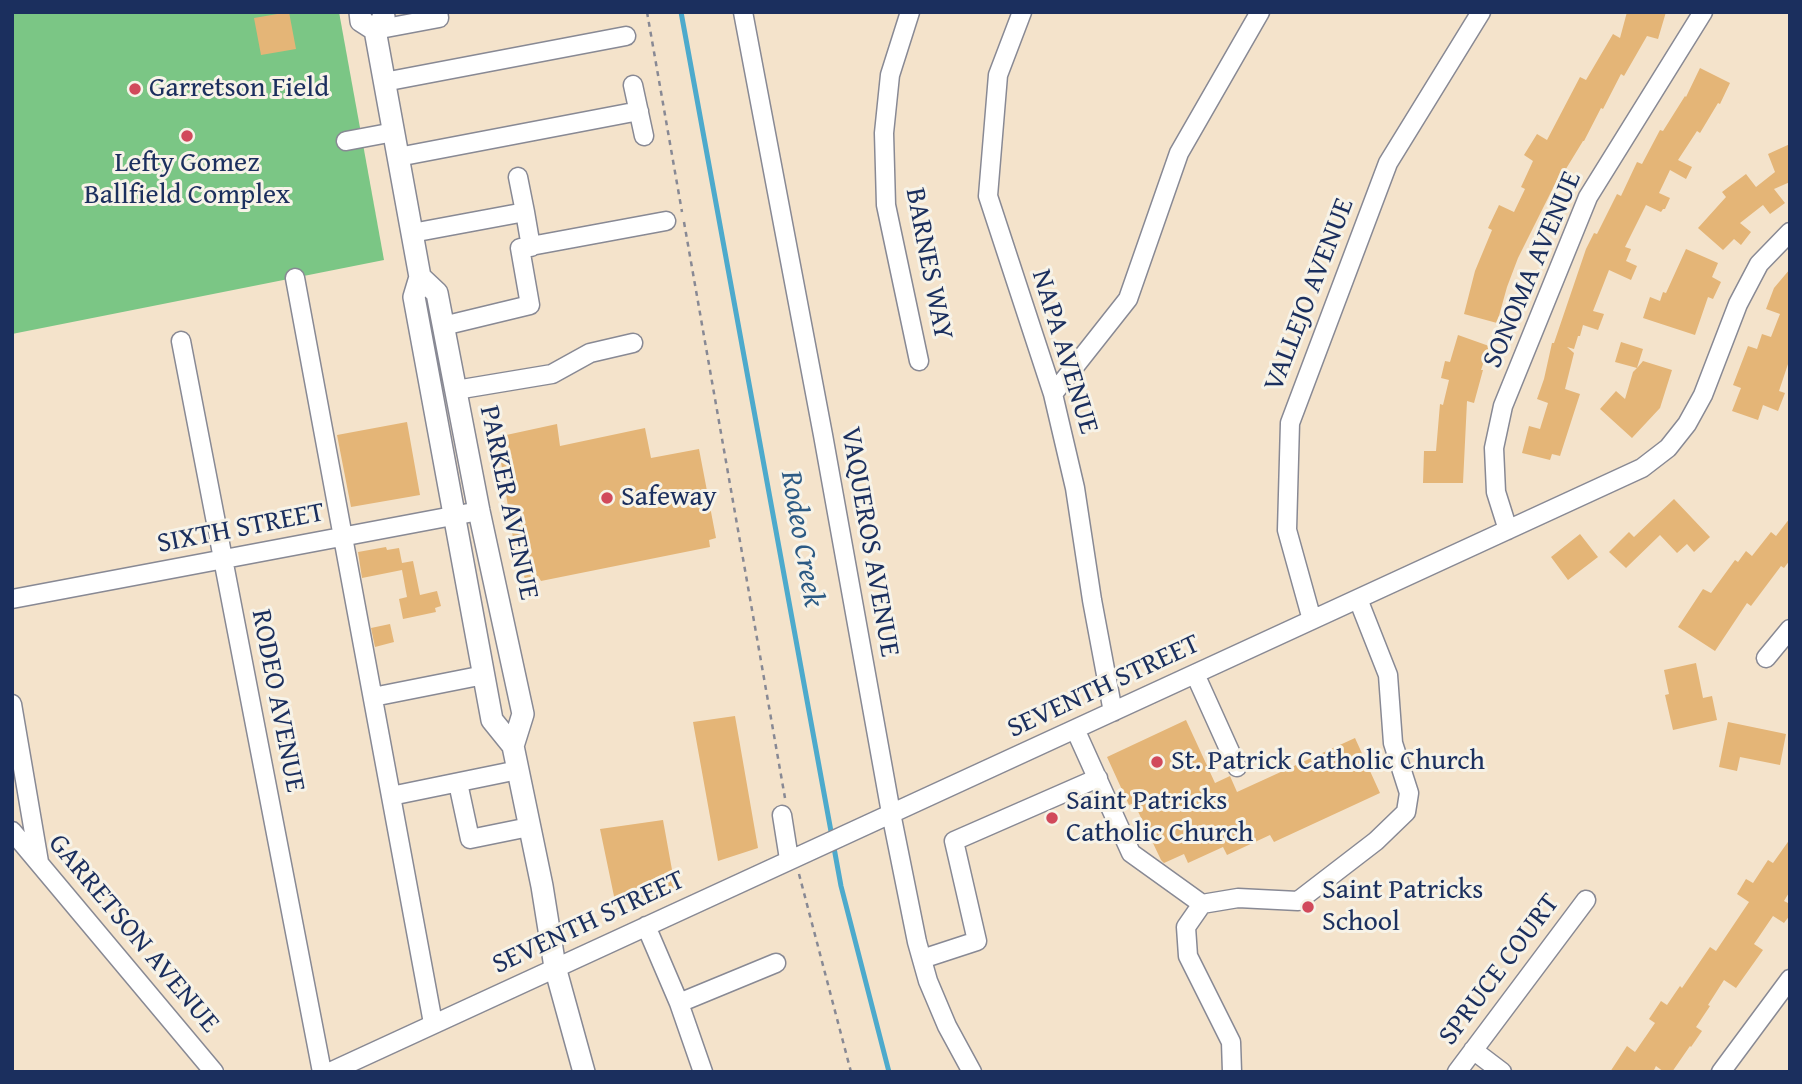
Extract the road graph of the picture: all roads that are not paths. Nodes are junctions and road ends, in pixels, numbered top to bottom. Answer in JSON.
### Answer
{"nodes":[{"id":1,"x":360,"y":12,"type":"edge"},
{"id":2,"x":438,"y":12,"type":"edge"},
{"id":3,"x":743,"y":12,"type":"edge"},
{"id":4,"x":910,"y":12,"type":"edge"},
{"id":5,"x":1022,"y":12,"type":"edge"},
{"id":6,"x":1260,"y":12,"type":"edge"},
{"id":7,"x":1481,"y":12,"type":"edge"},
{"id":8,"x":1703,"y":12,"type":"edge"},
{"id":9,"x":379,"y":21,"type":"edge"},
{"id":10,"x":626,"y":36,"type":"dead end"},
{"id":11,"x":384,"y":82,"type":"junction"},
{"id":12,"x":634,"y":85,"type":"dead end"},
{"id":13,"x":639,"y":111,"type":"junction"},
{"id":14,"x":394,"y":132,"type":"junction"},
{"id":15,"x":645,"y":136,"type":"dead end"},
{"id":16,"x":346,"y":141,"type":"dead end"},
{"id":17,"x":398,"y":157,"type":"junction"},
{"id":18,"x":518,"y":177,"type":"dead end"},
{"id":19,"x":525,"y":212,"type":"junction"},
{"id":20,"x":666,"y":221,"type":"dead end"},
{"id":21,"x":1790,"y":232,"type":"edge"},
{"id":22,"x":412,"y":233,"type":"junction"},
{"id":23,"x":531,"y":247,"type":"junction"},
{"id":24,"x":420,"y":277,"type":"junction"},
{"id":25,"x":295,"y":278,"type":"dead end"},
{"id":26,"x":443,"y":326,"type":"junction"},
{"id":27,"x":181,"y":341,"type":"dead end"},
{"id":28,"x":633,"y":342,"type":"dead end"},
{"id":29,"x":919,"y":360,"type":"dead end"},
{"id":30,"x":456,"y":390,"type":"junction"},
{"id":31,"x":1053,"y":394,"type":"junction"},
{"id":32,"x":479,"y":511,"type":"junction"},
{"id":33,"x":454,"y":516,"type":"junction"},
{"id":34,"x":1508,"y":530,"type":"junction"},
{"id":35,"x":343,"y":537,"type":"junction"},
{"id":36,"x":223,"y":559,"type":"junction"},
{"id":37,"x":12,"y":599,"type":"edge"},
{"id":38,"x":1358,"y":599,"type":"junction"},
{"id":39,"x":1312,"y":620,"type":"junction"},
{"id":40,"x":1790,"y":629,"type":"edge"},
{"id":41,"x":1766,"y":658,"type":"dead end"},
{"id":42,"x":1195,"y":674,"type":"junction"},
{"id":43,"x":484,"y":675,"type":"junction"},
{"id":44,"x":373,"y":697,"type":"junction"},
{"id":45,"x":12,"y":704,"type":"edge"},
{"id":46,"x":1113,"y":712,"type":"junction"},
{"id":47,"x":1075,"y":729,"type":"junction"},
{"id":48,"x":513,"y":746,"type":"junction"},
{"id":49,"x":1237,"y":768,"type":"dead end"},
{"id":50,"x":518,"y":771,"type":"junction"},
{"id":51,"x":1098,"y":778,"type":"junction"},
{"id":52,"x":458,"y":783,"type":"junction"},
{"id":53,"x":391,"y":796,"type":"junction"},
{"id":54,"x":784,"y":809,"type":"road end"},
{"id":55,"x":891,"y":813,"type":"junction"},
{"id":56,"x":529,"y":827,"type":"junction"},
{"id":57,"x":12,"y":831,"type":"edge"},
{"id":58,"x":798,"y":856,"type":"junction"},
{"id":59,"x":39,"y":863,"type":"junction"},
{"id":60,"x":1586,"y":900,"type":"dead end"},
{"id":61,"x":1202,"y":905,"type":"junction"},
{"id":62,"x":646,"y":926,"type":"junction"},
{"id":63,"x":922,"y":959,"type":"junction"},
{"id":64,"x":776,"y":963,"type":"dead end"},
{"id":65,"x":555,"y":967,"type":"junction"},
{"id":66,"x":1790,"y":979,"type":"edge"},
{"id":67,"x":679,"y":1003,"type":"junction"},
{"id":68,"x":433,"y":1023,"type":"junction"},
{"id":69,"x":1473,"y":1050,"type":"junction"},
{"id":70,"x":214,"y":1072,"type":"edge"},
{"id":71,"x":322,"y":1072,"type":"edge"},
{"id":72,"x":330,"y":1072,"type":"edge"},
{"id":73,"x":584,"y":1072,"type":"edge"},
{"id":74,"x":703,"y":1072,"type":"edge"},
{"id":75,"x":972,"y":1072,"type":"edge"},
{"id":76,"x":1232,"y":1072,"type":"edge"},
{"id":77,"x":1457,"y":1072,"type":"edge"},
{"id":78,"x":1502,"y":1072,"type":"edge"},
{"id":79,"x":1721,"y":1072,"type":"edge"}],
"edges":[{"from":1,"to":9,"type":"main road","name":"PARKER AVENUE"},
{"from":2,"to":9,"type":"street"},
{"from":3,"to":55,"type":"street","name":"VAQUEROS AVENUE"},
{"from":4,"to":29,"type":"street","name":"BARNES WAY"},
{"from":5,"to":31,"type":"street","name":"NAPA AVENUE"},
{"from":6,"to":31,"type":"street"},
{"from":7,"to":39,"type":"street","name":"VALLEJO AVENUE"},
{"from":8,"to":34,"type":"street","name":"SONOMA AVENUE"},
{"from":9,"to":11,"type":"main road","name":"PARKER AVENUE"},
{"from":10,"to":11,"type":"street"},
{"from":11,"to":14,"type":"main road","name":"PARKER AVENUE"},
{"from":12,"to":13,"type":"street"},
{"from":13,"to":15,"type":"street"},
{"from":13,"to":17,"type":"street"},
{"from":14,"to":16,"type":"street"},
{"from":14,"to":17,"type":"main road","name":"PARKER AVENUE"},
{"from":17,"to":22,"type":"main road","name":"PARKER AVENUE"},
{"from":18,"to":19,"type":"street"},
{"from":19,"to":22,"type":"street"},
{"from":19,"to":23,"type":"street"},
{"from":20,"to":23,"type":"street"},
{"from":21,"to":34,"type":"street","name":"SEVENTH STREET"},
{"from":22,"to":24,"type":"main road","name":"PARKER AVENUE"},
{"from":23,"to":26,"type":"street"},
{"from":24,"to":26,"type":"main road","name":"PARKER AVENUE"},
{"from":24,"to":33,"type":"main road","name":"PARKER AVENUE"},
{"from":25,"to":35,"type":"street"},
{"from":26,"to":30,"type":"main road","name":"PARKER AVENUE"},
{"from":27,"to":36,"type":"street","name":"RODEO AVENUE"},
{"from":28,"to":30,"type":"street"},
{"from":30,"to":32,"type":"main road","name":"PARKER AVENUE"},
{"from":31,"to":46,"type":"street","name":"NAPA AVENUE"},
{"from":32,"to":33,"type":"street","name":"SIXTH STREET"},
{"from":32,"to":48,"type":"main road","name":"PARKER AVENUE"},
{"from":33,"to":35,"type":"street","name":"SIXTH STREET"},
{"from":33,"to":43,"type":"main road","name":"PARKER AVENUE"},
{"from":34,"to":38,"type":"street","name":"SEVENTH STREET"},
{"from":35,"to":36,"type":"street","name":"SIXTH STREET"},
{"from":35,"to":44,"type":"street"},
{"from":36,"to":37,"type":"street","name":"SIXTH STREET"},
{"from":36,"to":71,"type":"street","name":"RODEO AVENUE"},
{"from":38,"to":39,"type":"street","name":"SEVENTH STREET"},
{"from":38,"to":61,"type":"street"},
{"from":39,"to":42,"type":"street","name":"SEVENTH STREET"},
{"from":40,"to":41,"type":"street"},
{"from":42,"to":46,"type":"street","name":"SEVENTH STREET"},
{"from":42,"to":49,"type":"street"},
{"from":43,"to":44,"type":"street"},
{"from":43,"to":48,"type":"main road","name":"PARKER AVENUE"},
{"from":44,"to":53,"type":"street"},
{"from":45,"to":59,"type":"street"},
{"from":46,"to":47,"type":"street","name":"SEVENTH STREET"},
{"from":47,"to":51,"type":"street"},
{"from":47,"to":55,"type":"street","name":"SEVENTH STREET"},
{"from":48,"to":50,"type":"main road","name":"PARKER AVENUE"},
{"from":50,"to":52,"type":"street"},
{"from":50,"to":56,"type":"main road","name":"PARKER AVENUE"},
{"from":51,"to":61,"type":"street"},
{"from":51,"to":63,"type":"street"},
{"from":52,"to":53,"type":"street"},
{"from":52,"to":56,"type":"street"},
{"from":53,"to":68,"type":"street"},
{"from":54,"to":58,"type":"street"},
{"from":55,"to":58,"type":"street","name":"SEVENTH STREET"},
{"from":55,"to":63,"type":"street","name":"VAQUEROS AVENUE"},
{"from":56,"to":65,"type":"main road","name":"PARKER AVENUE"},
{"from":57,"to":59,"type":"street","name":"GARRETSON AVENUE"},
{"from":58,"to":62,"type":"street","name":"SEVENTH STREET"},
{"from":59,"to":70,"type":"street","name":"GARRETSON AVENUE"},
{"from":60,"to":69,"type":"street","name":"SPRUCE COURT"},
{"from":61,"to":76,"type":"street"},
{"from":62,"to":65,"type":"street","name":"SEVENTH STREET"},
{"from":62,"to":67,"type":"street"},
{"from":63,"to":75,"type":"street","name":"VAQUEROS AVENUE"},
{"from":64,"to":67,"type":"street"},
{"from":65,"to":68,"type":"street","name":"SEVENTH STREET"},
{"from":65,"to":73,"type":"main road","name":"PARKER AVENUE"},
{"from":66,"to":79,"type":"street"},
{"from":67,"to":74,"type":"street"},
{"from":68,"to":72,"type":"street","name":"SEVENTH STREET"},
{"from":69,"to":77,"type":"street","name":"SPRUCE COURT"},
{"from":69,"to":78,"type":"street"}]}
